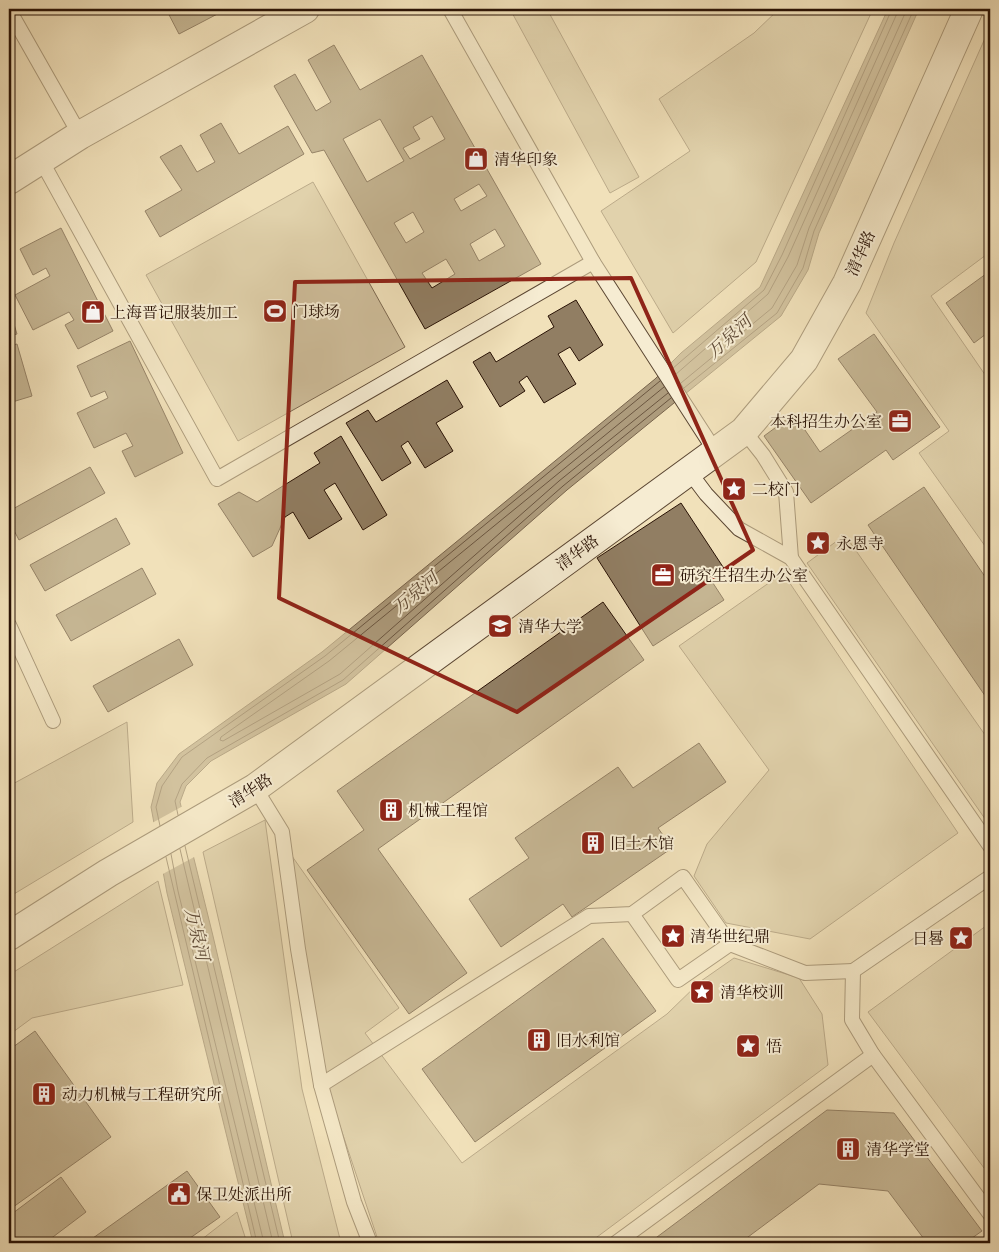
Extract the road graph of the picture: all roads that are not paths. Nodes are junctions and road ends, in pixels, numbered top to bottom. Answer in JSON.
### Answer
{"nodes":[{"id":1,"x":305,"y":9,"type":"edge"},
{"id":2,"x":450,"y":9,"type":"edge"},
{"id":3,"x":969,"y":9,"type":"edge"},
{"id":4,"x":9,"y":10,"type":"edge"},
{"id":5,"x":80,"y":135,"type":"junction"},
{"id":6,"x":41,"y":160,"type":"junction"},
{"id":7,"x":9,"y":180,"type":"edge"},
{"id":8,"x":593,"y":262,"type":"junction"},
{"id":9,"x":744,"y":431,"type":"junction"},
{"id":10,"x":715,"y":451,"type":"junction"},
{"id":11,"x":688,"y":470,"type":"junction"},
{"id":12,"x":791,"y":558,"type":"junction"},
{"id":13,"x":9,"y":625,"type":"edge"},
{"id":14,"x":53,"y":721,"type":"dead end"},
{"id":15,"x":244,"y":795,"type":"junction"},
{"id":16,"x":990,"y":846,"type":"edge"},
{"id":17,"x":990,"y":877,"type":"edge"},
{"id":18,"x":632,"y":914,"type":"junction"},
{"id":19,"x":9,"y":936,"type":"edge"},
{"id":20,"x":730,"y":944,"type":"junction"},
{"id":21,"x":854,"y":971,"type":"junction"},
{"id":22,"x":873,"y":1055,"type":"junction"},
{"id":23,"x":321,"y":1085,"type":"junction"},
{"id":24,"x":990,"y":1214,"type":"edge"},
{"id":25,"x":370,"y":1243,"type":"edge"},
{"id":26,"x":616,"y":1243,"type":"edge"}],
"edges":[{"from":1,"to":5,"type":"street"},
{"from":2,"to":8,"type":"lane"},
{"from":3,"to":9,"type":"street","name":"清华路"},
{"from":4,"to":5,"type":"lane"},
{"from":5,"to":6,"type":"street"},
{"from":6,"to":7,"type":"street"},
{"from":6,"to":8,"type":"lane"},
{"from":8,"to":10,"type":"lane"},
{"from":9,"to":10,"type":"street","name":"清华路"},
{"from":9,"to":12,"type":"lane"},
{"from":10,"to":11,"type":"street","name":"清华路"},
{"from":11,"to":12,"type":"lane"},
{"from":11,"to":15,"type":"street","name":"清华路"},
{"from":12,"to":16,"type":"lane"},
{"from":13,"to":14,"type":"lane"},
{"from":15,"to":19,"type":"street","name":"清华路"},
{"from":15,"to":23,"type":"lane"},
{"from":17,"to":21,"type":"lane"},
{"from":18,"to":20,"type":"lane"},
{"from":18,"to":20,"type":"lane"},
{"from":18,"to":23,"type":"lane"},
{"from":20,"to":21,"type":"lane"},
{"from":21,"to":22,"type":"lane"},
{"from":22,"to":24,"type":"lane"},
{"from":22,"to":26,"type":"lane"},
{"from":23,"to":25,"type":"lane"}]}
